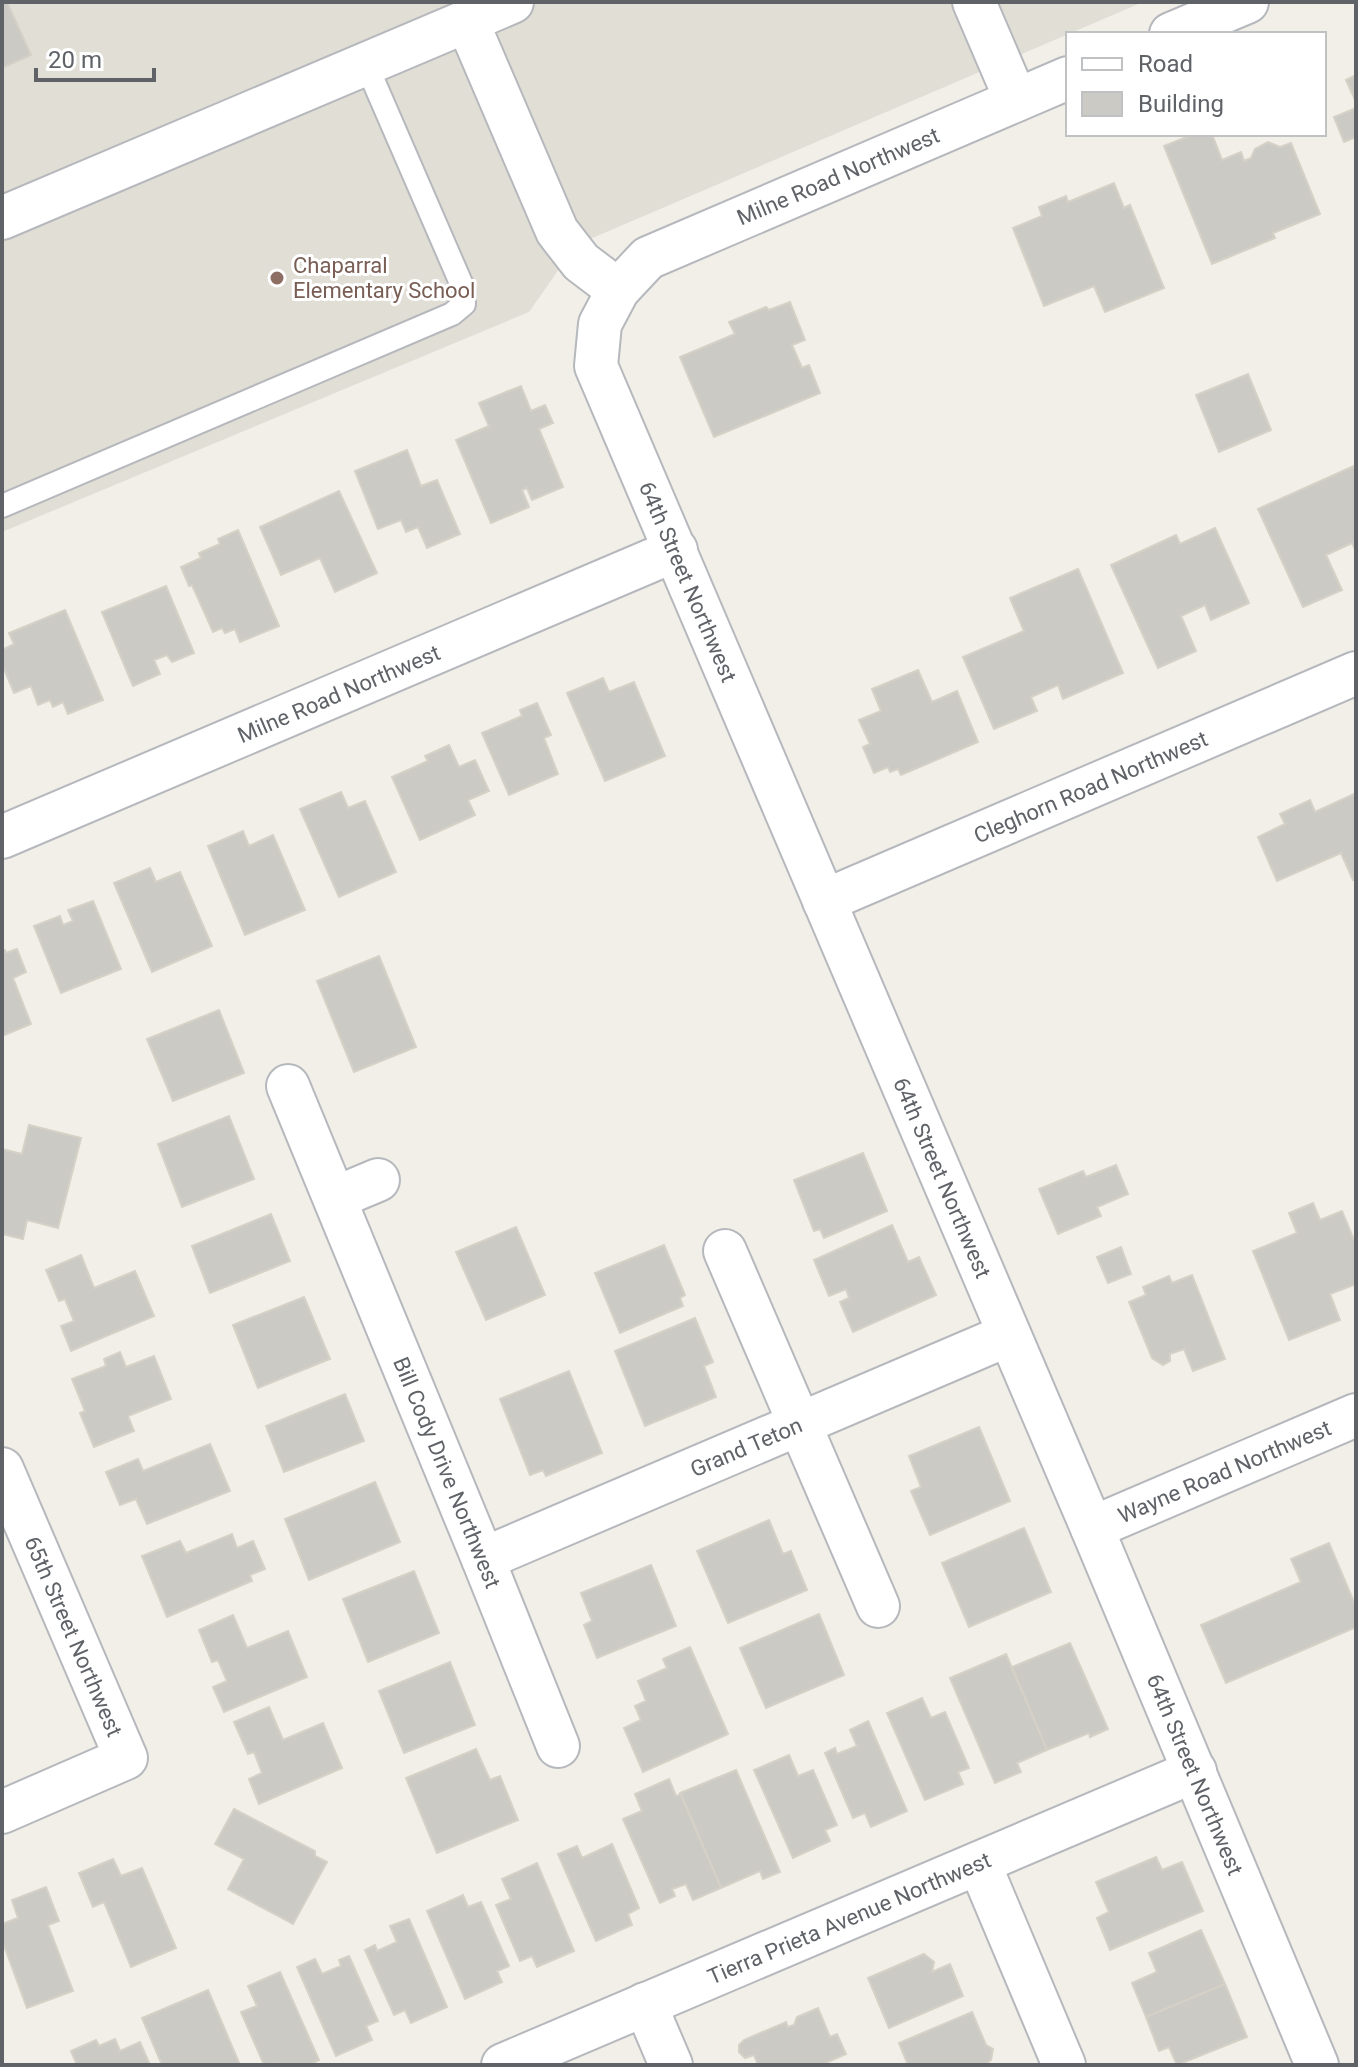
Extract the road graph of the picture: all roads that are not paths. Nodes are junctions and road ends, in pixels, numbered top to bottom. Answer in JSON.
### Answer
{"nodes":[{"id":1,"x":512,"y":2,"type":"edge"},
{"id":2,"x":974,"y":2,"type":"edge"},
{"id":3,"x":1247,"y":2,"type":"edge"},
{"id":4,"x":467,"y":21,"type":"junction"},
{"id":5,"x":1176,"y":32,"type":"edge"},
{"id":6,"x":366,"y":64,"type":"junction"},
{"id":7,"x":1066,"y":79,"type":"edge"},
{"id":8,"x":1016,"y":100,"type":"junction"},
{"id":9,"x":2,"y":218,"type":"edge"},
{"id":10,"x":618,"y":290,"type":"junction"},
{"id":11,"x":2,"y":506,"type":"edge"},
{"id":12,"x":676,"y":550,"type":"junction"},
{"id":13,"x":1356,"y":673,"type":"edge"},
{"id":14,"x":2,"y":837,"type":"edge"},
{"id":15,"x":824,"y":901,"type":"junction"},
{"id":16,"x":288,"y":1086,"type":"dead end"},
{"id":17,"x":378,"y":1180,"type":"dead end"},
{"id":18,"x":335,"y":1198,"type":"junction"},
{"id":19,"x":725,"y":1251,"type":"dead end"},
{"id":20,"x":1008,"y":1335,"type":"junction"},
{"id":21,"x":1356,"y":1415,"type":"edge"},
{"id":22,"x":800,"y":1423,"type":"junction"},
{"id":23,"x":2,"y":1469,"type":"edge"},
{"id":24,"x":1092,"y":1528,"type":"junction"},
{"id":25,"x":483,"y":1559,"type":"junction"},
{"id":26,"x":878,"y":1606,"type":"dead end"},
{"id":27,"x":558,"y":1746,"type":"dead end"},
{"id":28,"x":1195,"y":1771,"type":"junction"},
{"id":29,"x":2,"y":1812,"type":"edge"},
{"id":30,"x":979,"y":1863,"type":"junction"},
{"id":31,"x":645,"y":2004,"type":"junction"},
{"id":32,"x":503,"y":2065,"type":"edge"},
{"id":33,"x":671,"y":2065,"type":"edge"},
{"id":34,"x":1064,"y":2065,"type":"edge"},
{"id":35,"x":1317,"y":2065,"type":"edge"}],
"edges":[{"from":1,"to":4,"type":"street"},
{"from":2,"to":8,"type":"street"},
{"from":3,"to":5,"type":"street"},
{"from":4,"to":6,"type":"street"},
{"from":4,"to":10,"type":"street"},
{"from":6,"to":9,"type":"street"},
{"from":6,"to":11,"type":"lane"},
{"from":7,"to":8,"type":"street","name":"Milne Road Northwest"},
{"from":8,"to":10,"type":"street","name":"Milne Road Northwest"},
{"from":10,"to":12,"type":"street","name":"64th Street Northwest"},
{"from":12,"to":14,"type":"street","name":"Milne Road Northwest"},
{"from":12,"to":15,"type":"street","name":"64th Street Northwest"},
{"from":13,"to":15,"type":"street","name":"Cleghorn Road Northwest"},
{"from":15,"to":20,"type":"street","name":"64th Street Northwest"},
{"from":16,"to":18,"type":"street","name":"Bill Cody Drive Northwest"},
{"from":17,"to":18,"type":"street"},
{"from":18,"to":25,"type":"street","name":"Bill Cody Drive Northwest"},
{"from":19,"to":22,"type":"street"},
{"from":20,"to":22,"type":"street","name":"Grand Teton"},
{"from":20,"to":24,"type":"street","name":"64th Street Northwest"},
{"from":21,"to":24,"type":"street","name":"Wayne Road Northwest"},
{"from":22,"to":25,"type":"street","name":"Grand Teton"},
{"from":22,"to":26,"type":"street"},
{"from":23,"to":29,"type":"street","name":"65th Street Northwest"},
{"from":24,"to":28,"type":"street","name":"64th Street Northwest"},
{"from":25,"to":27,"type":"street","name":"Bill Cody Drive Northwest"},
{"from":28,"to":30,"type":"street","name":"Tierra Prieta Avenue Northwest"},
{"from":28,"to":35,"type":"street","name":"64th Street Northwest"},
{"from":30,"to":31,"type":"street","name":"Tierra Prieta Avenue Northwest"},
{"from":30,"to":34,"type":"street"},
{"from":31,"to":32,"type":"street","name":"Tierra Prieta Avenue Northwest"},
{"from":31,"to":33,"type":"street"}]}
